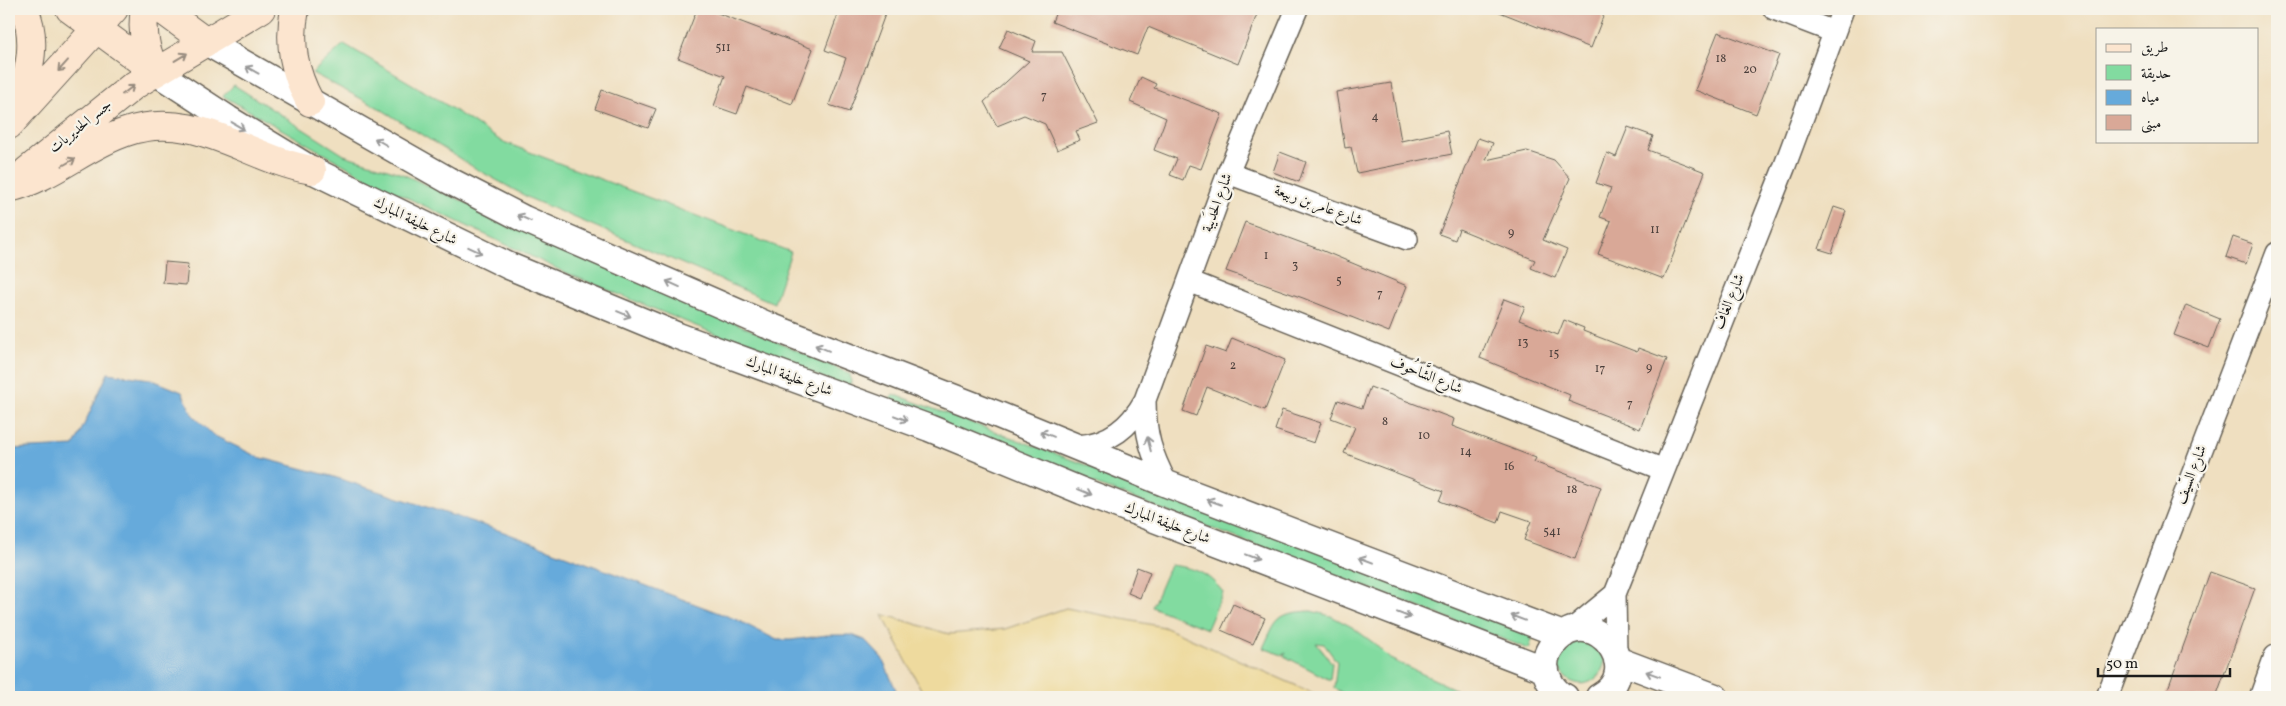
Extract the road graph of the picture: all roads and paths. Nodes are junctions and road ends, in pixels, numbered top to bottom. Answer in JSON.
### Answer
{"nodes":[{"id":1,"x":24,"y":9,"type":"edge"},
{"id":2,"x":70,"y":9,"type":"edge"},
{"id":3,"x":114,"y":9,"type":"edge"},
{"id":4,"x":145,"y":9,"type":"edge"},
{"id":5,"x":161,"y":9,"type":"edge"},
{"id":6,"x":261,"y":9,"type":"edge"},
{"id":7,"x":295,"y":9,"type":"edge"},
{"id":8,"x":1297,"y":9,"type":"edge"},
{"id":9,"x":1774,"y":9,"type":"edge"},
{"id":10,"x":1843,"y":9,"type":"edge"},
{"id":11,"x":95,"y":30,"type":"junction"},
{"id":12,"x":1834,"y":32,"type":"junction"},
{"id":13,"x":206,"y":42,"type":"junction"},
{"id":14,"x":156,"y":72,"type":"junction"},
{"id":15,"x":310,"y":102,"type":"junction"},
{"id":16,"x":13,"y":121,"type":"edge"},
{"id":17,"x":312,"y":170,"type":"junction"},
{"id":18,"x":1228,"y":173,"type":"junction"},
{"id":19,"x":9,"y":187,"type":"edge"},
{"id":20,"x":1407,"y":239,"type":"dead end"},
{"id":21,"x":2277,"y":253,"type":"edge"},
{"id":22,"x":1189,"y":281,"type":"junction"},
{"id":23,"x":944,"y":394,"type":"junction"},
{"id":24,"x":1145,"y":400,"type":"junction"},
{"id":25,"x":929,"y":428,"type":"junction"},
{"id":26,"x":1078,"y":446,"type":"junction"},
{"id":27,"x":1664,"y":470,"type":"junction"},
{"id":28,"x":1167,"y":484,"type":"junction"},
{"id":29,"x":1615,"y":594,"type":"junction"},
{"id":30,"x":1567,"y":633,"type":"junction"},
{"id":31,"x":1617,"y":657,"type":"junction"},
{"id":32,"x":2277,"y":658,"type":"edge"},
{"id":33,"x":1546,"y":670,"type":"junction"},
{"id":34,"x":1608,"y":696,"type":"edge"},
{"id":35,"x":1565,"y":697,"type":"edge"},
{"id":36,"x":1716,"y":697,"type":"edge"},
{"id":37,"x":2107,"y":697,"type":"edge"},
{"id":38,"x":2263,"y":697,"type":"edge"}],
"edges":[{"from":1,"to":16,"type":"main road"},
{"from":2,"to":11,"type":"main road","name":"شارع خليفة المبارك"},
{"from":3,"to":11,"type":"main road"},
{"from":4,"to":14,"type":"main road"},
{"from":5,"to":13,"type":"main road"},
{"from":6,"to":13,"type":"main road","name":"جسر الحديريات"},
{"from":7,"to":15,"type":"main road"},
{"from":8,"to":18,"type":"street","name":"شارع الحدَيبة"},
{"from":9,"to":12,"type":"street"},
{"from":10,"to":12,"type":"street","name":"شارع الغاف"},
{"from":11,"to":14,"type":"main road","name":"شارع خليفة المبارك"},
{"from":11,"to":16,"type":"main road","one_way":true},
{"from":12,"to":27,"type":"street","name":"شارع الغاف"},
{"from":14,"to":13,"type":"main road","name":"جسر الحديريات","one_way":true},
{"from":15,"to":13,"type":"street","one_way":true},
{"from":14,"to":17,"type":"street","name":"شارع خليفة المبارك","one_way":true},
{"from":19,"to":14,"type":"main road","name":"جسر الحديريات","one_way":true},
{"from":23,"to":15,"type":"street","one_way":true},
{"from":19,"to":17,"type":"main road","one_way":true},
{"from":17,"to":25,"type":"street","name":"شارع خليفة المبارك","one_way":true},
{"from":18,"to":20,"type":"street","name":"شارع عامر بن ربيعة"},
{"from":18,"to":22,"type":"street","name":"شارع الحدَيبة"},
{"from":21,"to":37,"type":"street","name":"شارع السِّيف"},
{"from":22,"to":24,"type":"street","name":"شارع الحدَيبة"},
{"from":22,"to":27,"type":"street","name":"شارع الشَّاحُوف"},
{"from":23,"to":25,"type":"street"},
{"from":26,"to":23,"type":"street","one_way":true},
{"from":24,"to":26,"type":"street","name":"شارع الحدَيبة"},
{"from":28,"to":24,"type":"street","name":"شارع الحدَيبة","one_way":true},
{"from":25,"to":33,"type":"street","name":"شارع خليفة المبارك","one_way":true},
{"from":26,"to":28,"type":"street"},
{"from":27,"to":29,"type":"street","name":"شارع الغاف"},
{"from":30,"to":28,"type":"street","one_way":true},
{"from":29,"to":30,"type":"street","name":"شارع الغاف"},
{"from":29,"to":31,"type":"street","name":"شارع الغاف"},
{"from":30,"to":31,"type":"street"},
{"from":30,"to":33,"type":"street"},
{"from":31,"to":34,"type":"street"},
{"from":36,"to":31,"type":"street","one_way":true},
{"from":32,"to":38,"type":"street"},
{"from":33,"to":35,"type":"street"}]}
